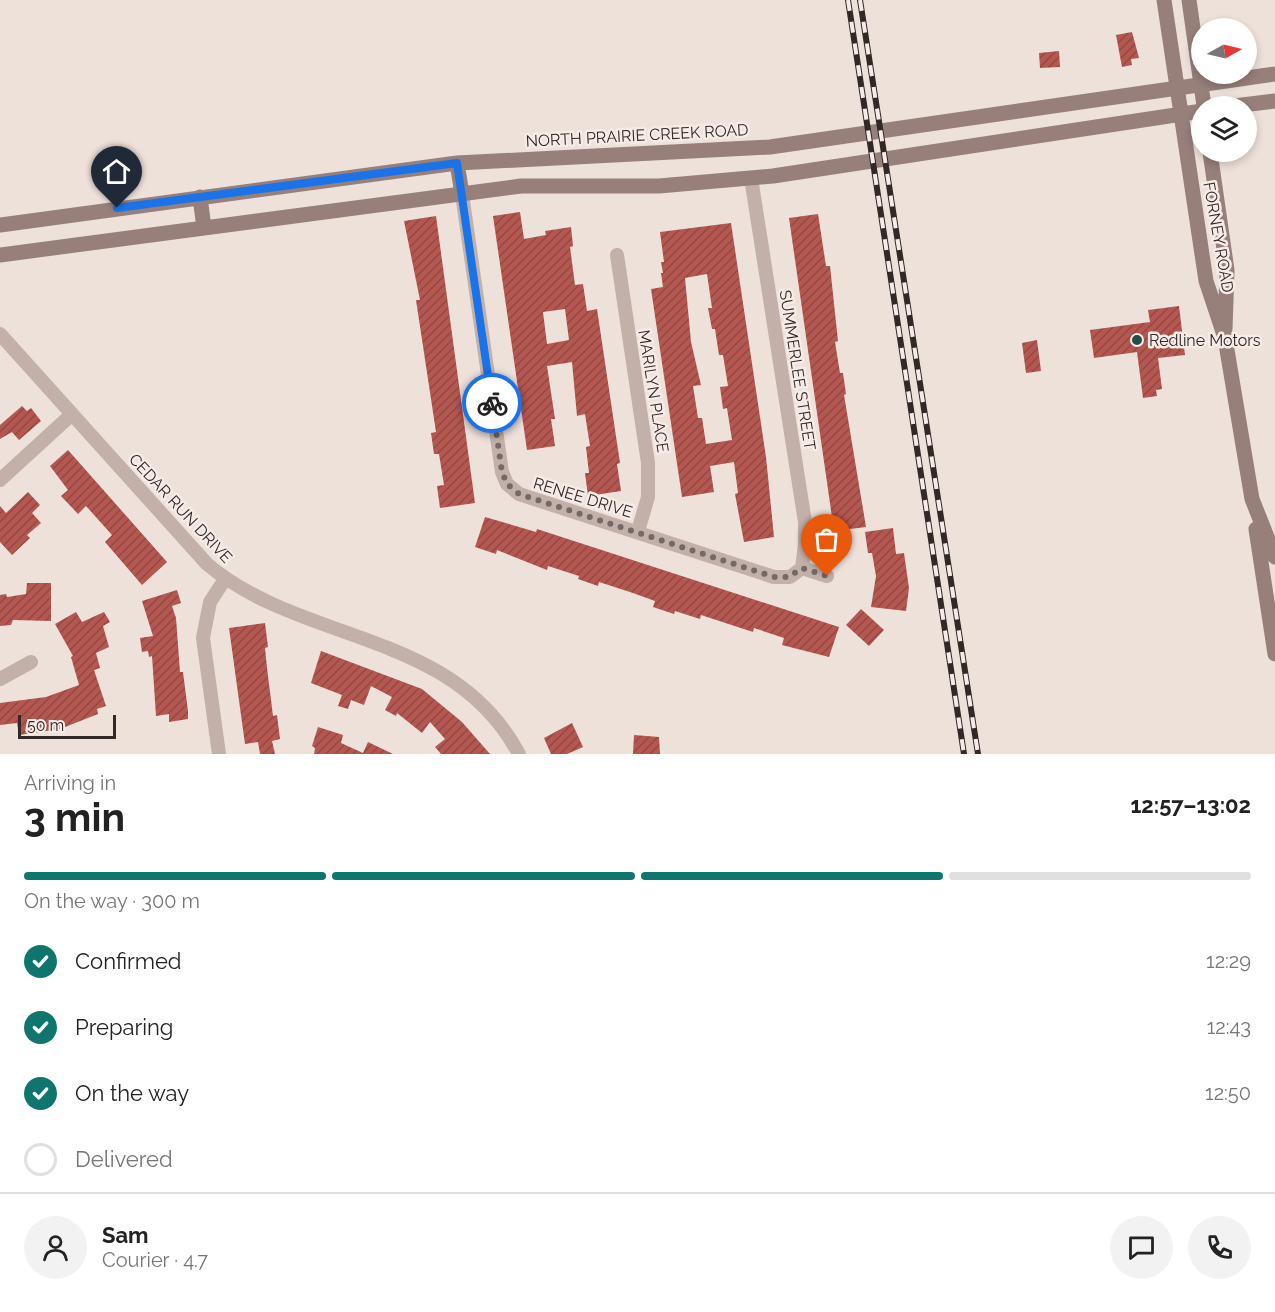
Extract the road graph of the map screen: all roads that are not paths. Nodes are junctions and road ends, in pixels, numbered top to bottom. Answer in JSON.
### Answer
{"nodes":[{"id":1,"x":1164,"y":0,"type":"edge"},
{"id":2,"x":1189,"y":0,"type":"edge"},
{"id":3,"x":1275,"y":74,"type":"edge"},
{"id":4,"x":1201,"y":86,"type":"junction"},
{"id":5,"x":1177,"y":89,"type":"junction"},
{"id":6,"x":1198,"y":96,"type":"edge"},
{"id":7,"x":1275,"y":101,"type":"edge"},
{"id":8,"x":1257,"y":103,"type":"edge"},
{"id":9,"x":1191,"y":107,"type":"edge"},
{"id":10,"x":1191,"y":111,"type":"edge"},
{"id":11,"x":988,"y":116,"type":"junction"},
{"id":12,"x":992,"y":143,"type":"junction"},
{"id":13,"x":1198,"y":162,"type":"edge"},
{"id":14,"x":1211,"y":162,"type":"edge"},
{"id":15,"x":457,"y":163,"type":"junction"},
{"id":16,"x":751,"y":178,"type":"junction"},
{"id":17,"x":462,"y":194,"type":"junction"},
{"id":18,"x":200,"y":197,"type":"junction"},
{"id":19,"x":0,"y":225,"type":"edge"},
{"id":20,"x":204,"y":228,"type":"junction"},
{"id":21,"x":0,"y":255,"type":"edge"},
{"id":22,"x":617,"y":255,"type":"dead end"},
{"id":23,"x":1224,"y":338,"type":"junction"},
{"id":24,"x":1,"y":339,"type":"edge"},
{"id":25,"x":71,"y":415,"type":"junction"},
{"id":26,"x":0,"y":480,"type":"edge"},
{"id":27,"x":1252,"y":499,"type":"junction"},
{"id":28,"x":638,"y":531,"type":"junction"},
{"id":29,"x":1275,"y":557,"type":"edge"},
{"id":30,"x":802,"y":568,"type":"junction"},
{"id":31,"x":827,"y":576,"type":"dead end"},
{"id":32,"x":225,"y":579,"type":"junction"},
{"id":33,"x":1275,"y":654,"type":"edge"},
{"id":34,"x":31,"y":662,"type":"dead end"},
{"id":35,"x":0,"y":679,"type":"edge"},
{"id":36,"x":219,"y":754,"type":"edge"},
{"id":37,"x":519,"y":754,"type":"edge"}],
"edges":[{"from":1,"to":5,"type":"main road","name":"FORNEY ROAD"},
{"from":2,"to":4,"type":"main road","name":"FORNEY ROAD"},
{"from":3,"to":4,"type":"main road","name":"NORTH PRAIRIE CREEK ROAD"},
{"from":4,"to":5,"type":"main road","name":"NORTH PRAIRIE CREEK ROAD"},
{"from":4,"to":6,"type":"main road","name":"FORNEY ROAD"},
{"from":5,"to":9,"type":"main road","name":"FORNEY ROAD"},
{"from":5,"to":11,"type":"main road","name":"NORTH PRAIRIE CREEK ROAD"},
{"from":7,"to":8,"type":"main road"},
{"from":10,"to":12,"type":"main road"},
{"from":11,"to":12,"type":"main road"},
{"from":11,"to":15,"type":"main road","name":"NORTH PRAIRIE CREEK ROAD"},
{"from":12,"to":16,"type":"main road"},
{"from":13,"to":23,"type":"main road","name":"FORNEY ROAD"},
{"from":14,"to":23,"type":"main road","name":"FORNEY ROAD"},
{"from":15,"to":17,"type":"main road"},
{"from":15,"to":18,"type":"main road","name":"NORTH PRAIRIE CREEK ROAD"},
{"from":16,"to":17,"type":"main road"},
{"from":16,"to":30,"type":"street","name":"SUMMERLEE STREET"},
{"from":17,"to":20,"type":"main road"},
{"from":17,"to":28,"type":"street","name":"RENEE DRIVE"},
{"from":18,"to":19,"type":"main road","name":"NORTH PRAIRIE CREEK ROAD"},
{"from":18,"to":20,"type":"main road"},
{"from":20,"to":21,"type":"main road"},
{"from":22,"to":28,"type":"street","name":"MARILYN PLACE"},
{"from":23,"to":27,"type":"main road","name":"FORNEY ROAD"},
{"from":24,"to":25,"type":"street","name":"CEDAR RUN DRIVE"},
{"from":25,"to":26,"type":"street"},
{"from":25,"to":32,"type":"street","name":"CEDAR RUN DRIVE"},
{"from":27,"to":29,"type":"main road","name":"FORNEY ROAD"},
{"from":27,"to":33,"type":"main road","name":"FORNEY ROAD"},
{"from":28,"to":30,"type":"street","name":"RENEE DRIVE"},
{"from":30,"to":31,"type":"street"},
{"from":32,"to":36,"type":"street"},
{"from":32,"to":37,"type":"street","name":"CEDAR RUN DRIVE"},
{"from":34,"to":35,"type":"street"}]}
